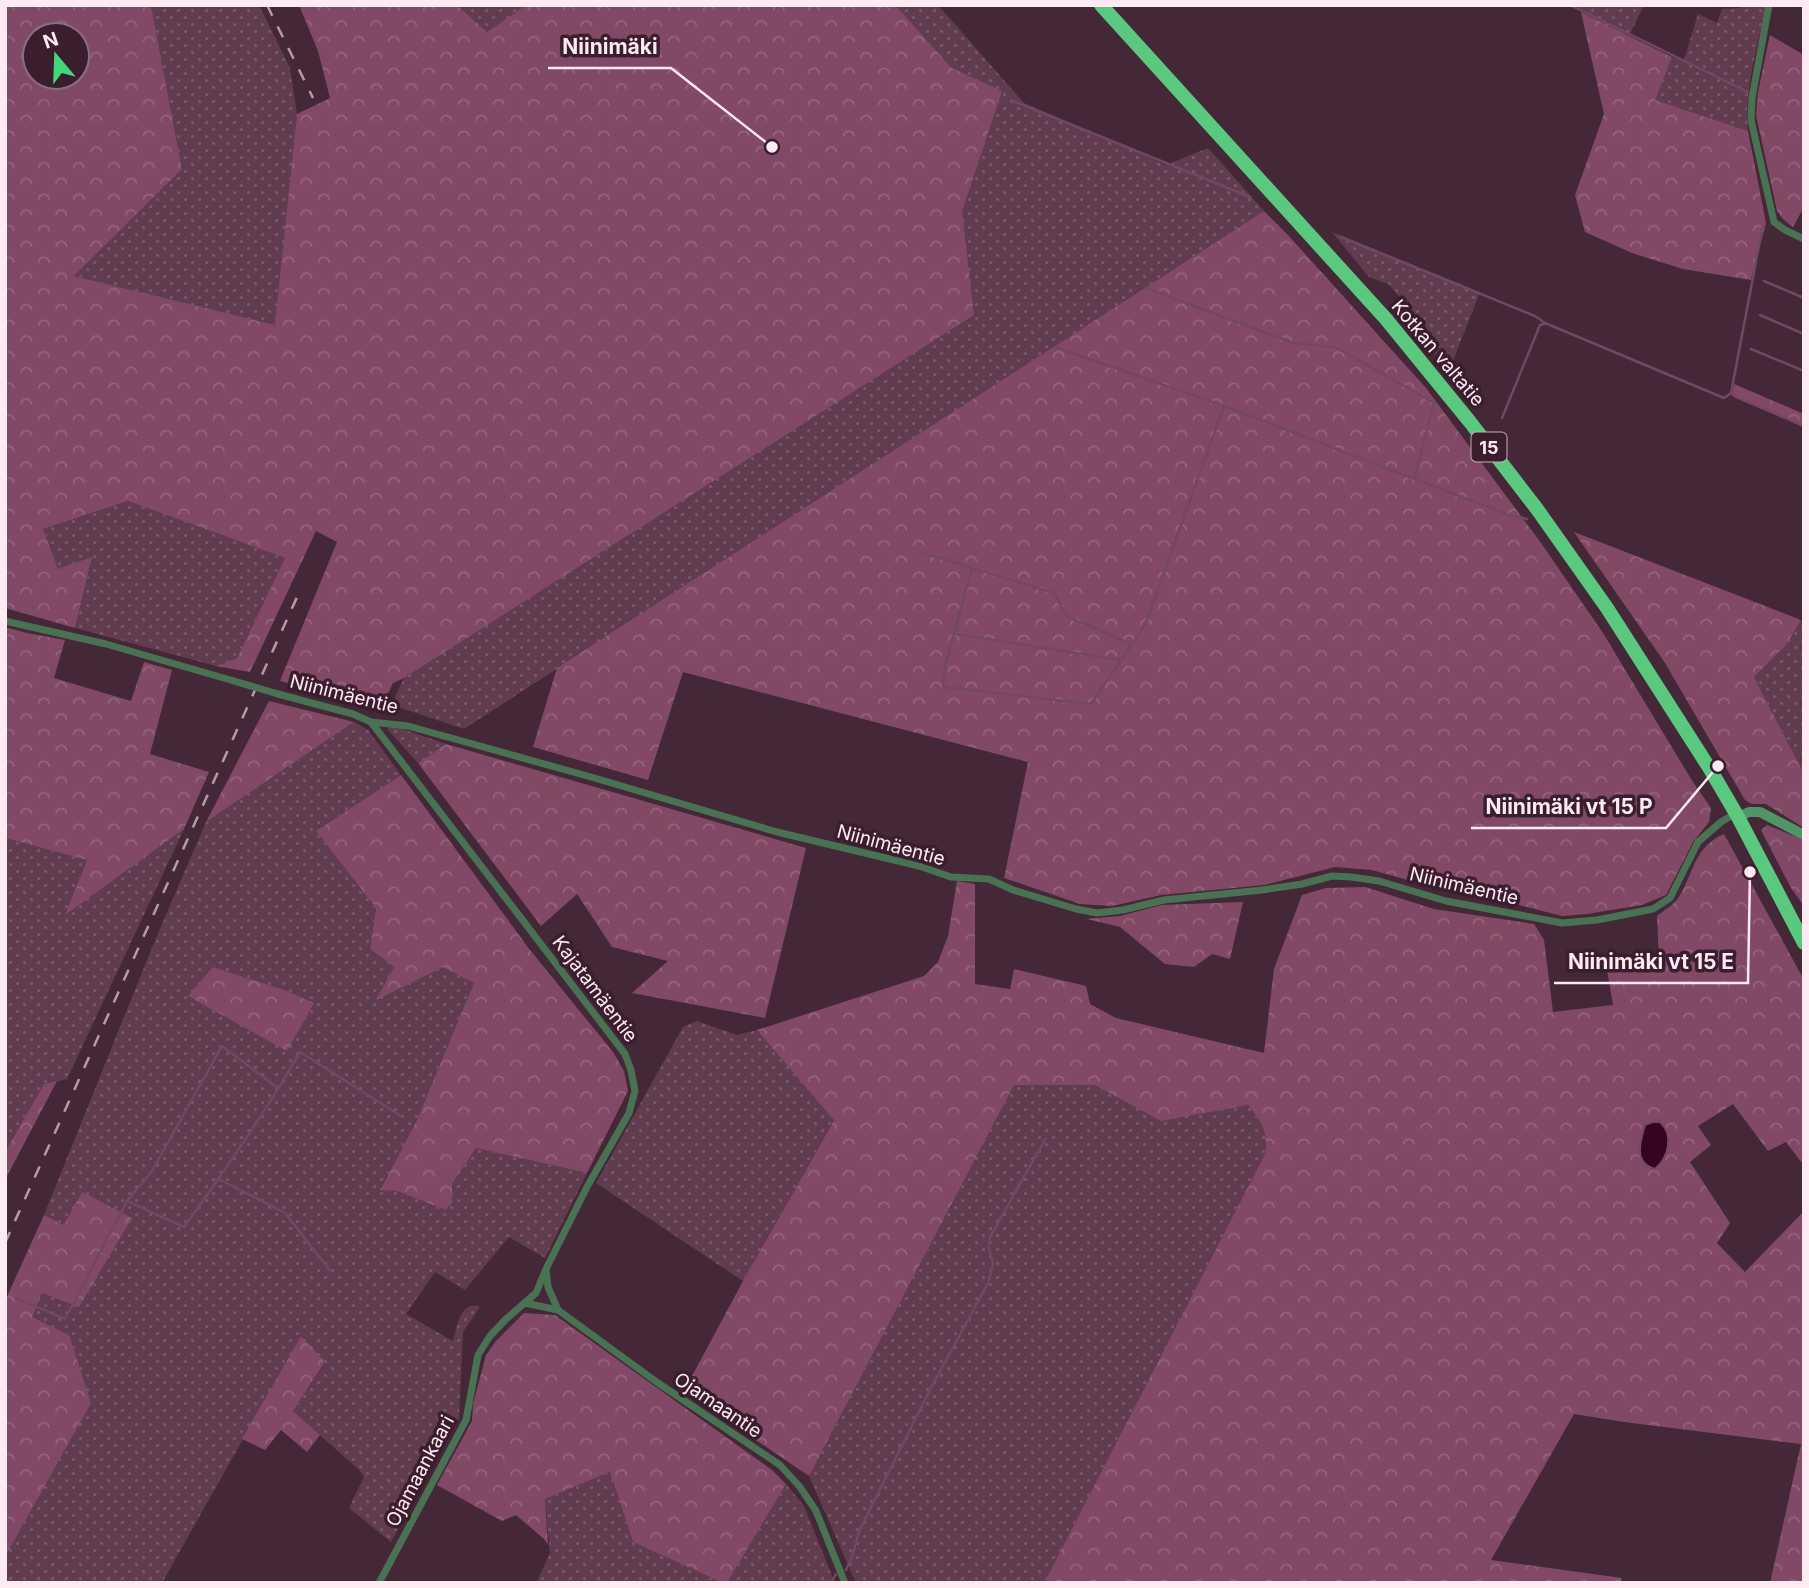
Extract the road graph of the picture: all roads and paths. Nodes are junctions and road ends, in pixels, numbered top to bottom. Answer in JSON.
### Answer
{"nodes":[{"id":1,"x":1101,"y":5,"type":"edge"},
{"id":2,"x":1769,"y":5,"type":"edge"},
{"id":3,"x":1804,"y":239,"type":"edge"},
{"id":4,"x":5,"y":621,"type":"edge"},
{"id":5,"x":371,"y":722,"type":"junction"},
{"id":6,"x":1737,"y":815,"type":"junction"},
{"id":7,"x":1804,"y":835,"type":"edge"},
{"id":8,"x":1804,"y":943,"type":"edge"},
{"id":9,"x":546,"y":1269,"type":"junction"},
{"id":10,"x":525,"y":1303,"type":"junction"},
{"id":11,"x":558,"y":1310,"type":"junction"},
{"id":12,"x":379,"y":1583,"type":"edge"},
{"id":13,"x":845,"y":1583,"type":"edge"}],
"edges":[{"from":1,"to":6,"type":"highway","name":"Kotkan valtatie","number":"15"},
{"from":2,"to":3,"type":"street"},
{"from":4,"to":5,"type":"street","name":"Niinimäentie","bridge":true},
{"from":5,"to":6,"type":"street","name":"Niinimäentie"},
{"from":5,"to":9,"type":"street","name":"Kajatamäentie"},
{"from":6,"to":7,"type":"street"},
{"from":6,"to":8,"type":"highway","name":"Kotkan valtatie","number":"15"},
{"from":9,"to":10,"type":"street","name":"Kajatamäentie"},
{"from":9,"to":11,"type":"street"},
{"from":10,"to":11,"type":"street","name":"Ojamaantie"},
{"from":10,"to":12,"type":"street","name":"Ojamaankaari"},
{"from":11,"to":13,"type":"street","name":"Ojamaantie"}]}
